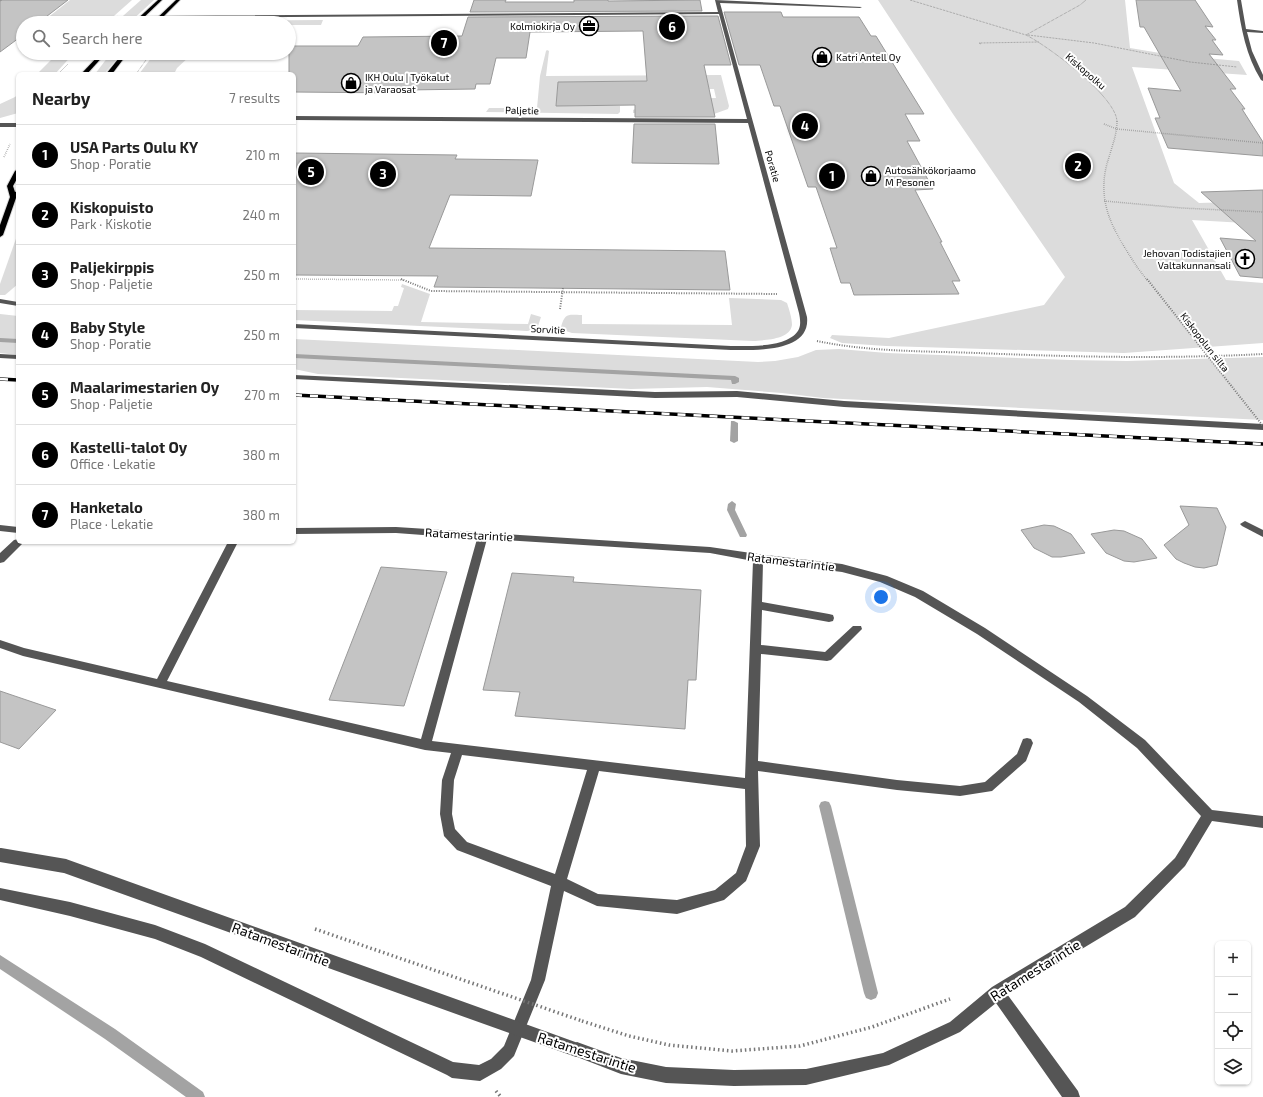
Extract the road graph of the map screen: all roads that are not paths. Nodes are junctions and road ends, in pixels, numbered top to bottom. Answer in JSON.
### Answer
{"nodes":[{"id":1,"x":160,"y":0,"type":"edge"},
{"id":2,"x":178,"y":0,"type":"edge"},
{"id":3,"x":1239,"y":0,"type":"edge"},
{"id":4,"x":717,"y":1,"type":"edge"},
{"id":5,"x":860,"y":7,"type":"dead end"},
{"id":6,"x":720,"y":13,"type":"junction"},
{"id":7,"x":143,"y":16,"type":"edge"},
{"id":8,"x":161,"y":16,"type":"edge"},
{"id":9,"x":296,"y":16,"type":"edge"},
{"id":10,"x":1244,"y":30,"type":"junction"},
{"id":11,"x":1263,"y":32,"type":"edge"},
{"id":12,"x":97,"y":60,"type":"edge"},
{"id":13,"x":120,"y":60,"type":"edge"},
{"id":14,"x":86,"y":72,"type":"edge"},
{"id":15,"x":111,"y":72,"type":"edge"},
{"id":16,"x":1263,"y":79,"type":"edge"},
{"id":17,"x":296,"y":118,"type":"edge"},
{"id":18,"x":750,"y":121,"type":"junction"},
{"id":19,"x":0,"y":125,"type":"edge"},
{"id":20,"x":16,"y":125,"type":"edge"},
{"id":21,"x":16,"y":176,"type":"edge"},
{"id":22,"x":16,"y":195,"type":"edge"},
{"id":23,"x":0,"y":235,"type":"edge"},
{"id":24,"x":0,"y":302,"type":"edge"},
{"id":25,"x":16,"y":304,"type":"edge"},
{"id":26,"x":296,"y":326,"type":"edge"},
{"id":27,"x":799,"y":336,"type":"joint"},
{"id":28,"x":0,"y":356,"type":"edge"},
{"id":29,"x":16,"y":358,"type":"edge"},
{"id":30,"x":296,"y":377,"type":"edge"},
{"id":31,"x":1263,"y":426,"type":"edge"},
{"id":32,"x":1244,"y":524,"type":"dead end"},
{"id":33,"x":0,"y":528,"type":"edge"},
{"id":34,"x":16,"y":530,"type":"edge"},
{"id":35,"x":296,"y":531,"type":"edge"},
{"id":36,"x":1263,"y":534,"type":"edge"},
{"id":37,"x":483,"y":535,"type":"junction"},
{"id":38,"x":16,"y":544,"type":"edge"},
{"id":39,"x":232,"y":544,"type":"edge"},
{"id":40,"x":758,"y":558,"type":"junction"},
{"id":41,"x":0,"y":559,"type":"edge"},
{"id":42,"x":757,"y":605,"type":"junction"},
{"id":43,"x":829,"y":618,"type":"dead end"},
{"id":44,"x":858,"y":629,"type":"dead end"},
{"id":45,"x":0,"y":644,"type":"edge"},
{"id":46,"x":755,"y":649,"type":"junction"},
{"id":47,"x":160,"y":684,"type":"junction"},
{"id":48,"x":1027,"y":743,"type":"dead end"},
{"id":49,"x":425,"y":745,"type":"junction"},
{"id":50,"x":458,"y":749,"type":"junction"},
{"id":51,"x":595,"y":765,"type":"junction"},
{"id":52,"x":752,"y":765,"type":"junction"},
{"id":53,"x":751,"y":784,"type":"junction"},
{"id":54,"x":1209,"y":816,"type":"junction"},
{"id":55,"x":1263,"y":822,"type":"edge"},
{"id":56,"x":0,"y":855,"type":"edge"},
{"id":57,"x":559,"y":882,"type":"junction"},
{"id":58,"x":0,"y":894,"type":"edge"},
{"id":59,"x":997,"y":992,"type":"junction"},
{"id":60,"x":1072,"y":1097,"type":"edge"}],
"edges":[{"from":1,"to":7,"type":"main road"},
{"from":2,"to":8,"type":"main road"},
{"from":3,"to":10,"type":"street"},
{"from":4,"to":5,"type":"street"},
{"from":4,"to":6,"type":"street","name":"Poratie"},
{"from":6,"to":9,"type":"street"},
{"from":6,"to":18,"type":"street","name":"Poratie"},
{"from":10,"to":11,"type":"street"},
{"from":10,"to":16,"type":"street"},
{"from":12,"to":14,"type":"main road"},
{"from":13,"to":15,"type":"main road"},
{"from":17,"to":18,"type":"street","name":"Paljetie"},
{"from":18,"to":27,"type":"street","name":"Poratie"},
{"from":19,"to":20,"type":"street"},
{"from":21,"to":22,"type":"main road"},
{"from":22,"to":23,"type":"main road"},
{"from":24,"to":25,"type":"street"},
{"from":26,"to":27,"type":"street","name":"Sorvitie"},
{"from":28,"to":29,"type":"street"},
{"from":30,"to":31,"type":"street"},
{"from":32,"to":36,"type":"street"},
{"from":33,"to":34,"type":"street"},
{"from":35,"to":37,"type":"street","name":"Ratamestarintie"},
{"from":37,"to":40,"type":"street","name":"Ratamestarintie"},
{"from":37,"to":49,"type":"street"},
{"from":38,"to":41,"type":"street"},
{"from":39,"to":47,"type":"street"},
{"from":40,"to":42,"type":"street"},
{"from":40,"to":54,"type":"street","name":"Ratamestarintie"},
{"from":42,"to":43,"type":"street"},
{"from":42,"to":46,"type":"street"},
{"from":44,"to":46,"type":"street"},
{"from":45,"to":47,"type":"street"},
{"from":46,"to":52,"type":"street"},
{"from":47,"to":49,"type":"street"},
{"from":48,"to":52,"type":"street"},
{"from":49,"to":50,"type":"street"},
{"from":50,"to":51,"type":"street"},
{"from":50,"to":57,"type":"street"},
{"from":51,"to":53,"type":"street"},
{"from":51,"to":57,"type":"street"},
{"from":52,"to":53,"type":"street"},
{"from":53,"to":57,"type":"street"},
{"from":54,"to":55,"type":"street"},
{"from":54,"to":59,"type":"street","name":"Ratamestarintie"},
{"from":56,"to":59,"type":"street","name":"Ratamestarintie","bridge":true},
{"from":57,"to":58,"type":"street"},
{"from":59,"to":60,"type":"street"}]}
